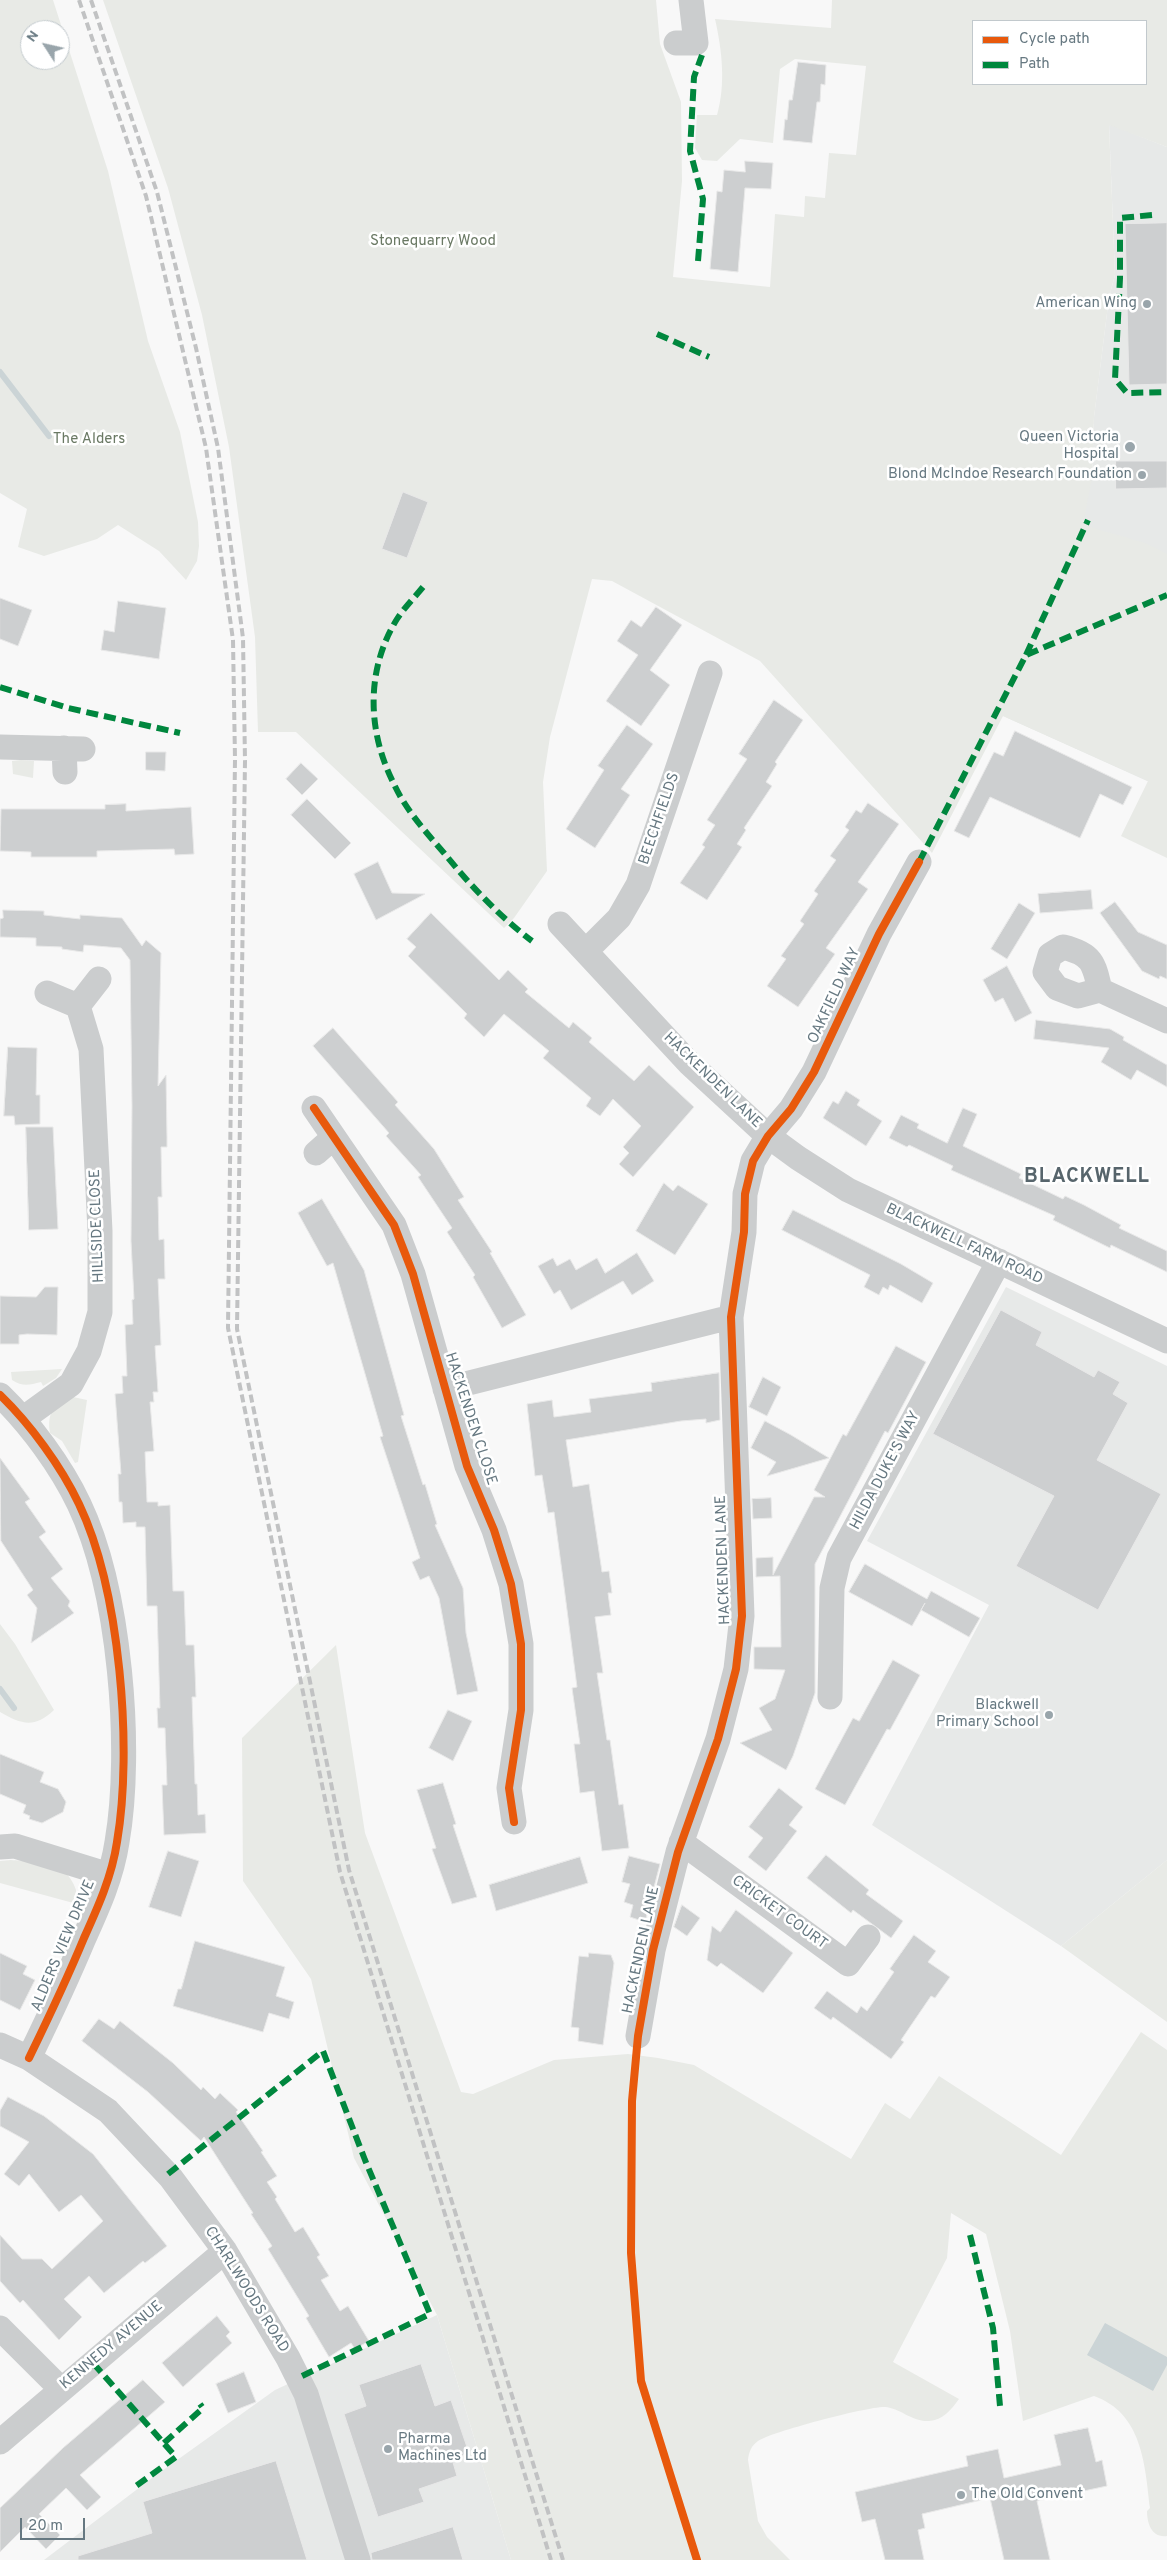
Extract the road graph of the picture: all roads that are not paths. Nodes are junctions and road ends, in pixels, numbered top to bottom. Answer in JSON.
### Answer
{"nodes":[{"id":1,"x":691,"y":0,"type":"edge"},
{"id":2,"x":676,"y":43,"type":"dead end"},
{"id":3,"x":710,"y":673,"type":"dead end"},
{"id":4,"x":0,"y":747,"type":"edge"},
{"id":5,"x":71,"y":756,"type":"dead end"},
{"id":6,"x":919,"y":862,"type":"dead end"},
{"id":7,"x":560,"y":924,"type":"dead end"},
{"id":8,"x":586,"y":951,"type":"junction"},
{"id":9,"x":99,"y":979,"type":"dead end"},
{"id":10,"x":1100,"y":990,"type":"dead end"},
{"id":11,"x":47,"y":993,"type":"dead end"},
{"id":12,"x":78,"y":1006,"type":"junction"},
{"id":13,"x":1167,"y":1021,"type":"edge"},
{"id":14,"x":314,"y":1108,"type":"dead end"},
{"id":15,"x":768,"y":1136,"type":"junction"},
{"id":16,"x":999,"y":1261,"type":"junction"},
{"id":17,"x":730,"y":1317,"type":"junction"},
{"id":18,"x":1167,"y":1341,"type":"edge"},
{"id":19,"x":444,"y":1389,"type":"junction"},
{"id":20,"x":0,"y":1395,"type":"edge"},
{"id":21,"x":24,"y":1418,"type":"junction"},
{"id":22,"x":830,"y":1697,"type":"dead end"},
{"id":23,"x":514,"y":1822,"type":"dead end"},
{"id":24,"x":681,"y":1842,"type":"junction"},
{"id":25,"x":0,"y":1847,"type":"edge"},
{"id":26,"x":109,"y":1875,"type":"junction"},
{"id":27,"x":868,"y":1937,"type":"dead end"},
{"id":28,"x":638,"y":2036,"type":"dead end"},
{"id":29,"x":0,"y":2045,"type":"edge"},
{"id":30,"x":29,"y":2058,"type":"junction"},
{"id":31,"x":226,"y":2251,"type":"junction"},
{"id":32,"x":0,"y":2328,"type":"edge"},
{"id":33,"x":61,"y":2389,"type":"junction"},
{"id":34,"x":0,"y":2442,"type":"edge"},
{"id":35,"x":358,"y":2560,"type":"edge"}],
"edges":[{"from":1,"to":2,"type":"street"},
{"from":3,"to":8,"type":"street","name":"BEECHFIELDS"},
{"from":4,"to":5,"type":"street"},
{"from":6,"to":15,"type":"street","name":"OAKFIELD WAY"},
{"from":7,"to":8,"type":"street","name":"HACKENDEN LANE"},
{"from":8,"to":15,"type":"street","name":"HACKENDEN LANE"},
{"from":9,"to":12,"type":"street"},
{"from":10,"to":13,"type":"street"},
{"from":11,"to":12,"type":"street"},
{"from":12,"to":21,"type":"street","name":"HILLSIDE CLOSE"},
{"from":14,"to":19,"type":"street","name":"HACKENDEN CLOSE"},
{"from":15,"to":16,"type":"street","name":"BLACKWELL FARM ROAD"},
{"from":15,"to":17,"type":"street","name":"HACKENDEN LANE"},
{"from":16,"to":18,"type":"street","name":"BLACKWELL FARM ROAD"},
{"from":16,"to":22,"type":"street","name":"HILDA DUKE'S WAY"},
{"from":17,"to":19,"type":"street","name":"HACKENDEN CLOSE"},
{"from":17,"to":24,"type":"street","name":"HACKENDEN LANE"},
{"from":19,"to":23,"type":"street","name":"HACKENDEN CLOSE"},
{"from":20,"to":21,"type":"street","name":"ALDERS VIEW DRIVE"},
{"from":21,"to":26,"type":"street","name":"ALDERS VIEW DRIVE"},
{"from":24,"to":27,"type":"street","name":"CRICKET COURT"},
{"from":24,"to":28,"type":"street","name":"HACKENDEN LANE"},
{"from":25,"to":26,"type":"street"},
{"from":26,"to":30,"type":"street","name":"ALDERS VIEW DRIVE"},
{"from":29,"to":30,"type":"street","name":"CHARLWOODS ROAD"},
{"from":30,"to":31,"type":"street","name":"CHARLWOODS ROAD"},
{"from":31,"to":33,"type":"street","name":"KENNEDY AVENUE"},
{"from":31,"to":35,"type":"street","name":"CHARLWOODS ROAD"},
{"from":32,"to":33,"type":"street"},
{"from":33,"to":34,"type":"street","name":"KENNEDY AVENUE"}]}
